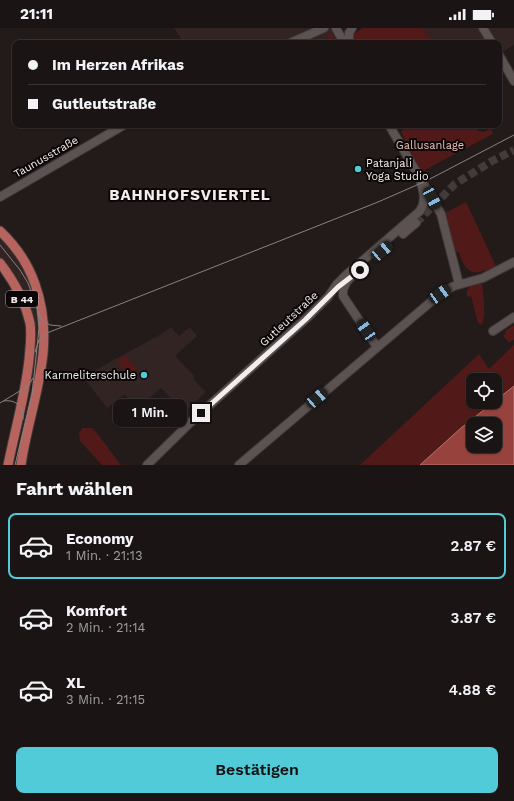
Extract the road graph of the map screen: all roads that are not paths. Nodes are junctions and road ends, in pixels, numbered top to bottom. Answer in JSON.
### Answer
{"nodes":[{"id":1,"x":324,"y":28,"type":"edge"},
{"id":2,"x":336,"y":28,"type":"edge"},
{"id":3,"x":352,"y":28,"type":"edge"},
{"id":4,"x":483,"y":28,"type":"edge"},
{"id":5,"x":297,"y":40,"type":"edge"},
{"id":6,"x":342,"y":40,"type":"edge"},
{"id":7,"x":349,"y":40,"type":"edge"},
{"id":8,"x":490,"y":40,"type":"edge"},
{"id":9,"x":502,"y":60,"type":"edge"},
{"id":10,"x":514,"y":80,"type":"edge"},
{"id":11,"x":119,"y":128,"type":"edge"},
{"id":12,"x":391,"y":128,"type":"edge"},
{"id":13,"x":420,"y":179,"type":"junction"},
{"id":14,"x":0,"y":197,"type":"edge"},
{"id":15,"x":416,"y":223,"type":"tunnel mouth"},
{"id":16,"x":0,"y":231,"type":"edge"},
{"id":17,"x":453,"y":261,"type":"junction"},
{"id":18,"x":514,"y":262,"type":"edge"},
{"id":19,"x":0,"y":263,"type":"edge"},
{"id":20,"x":483,"y":278,"type":"junction"},
{"id":21,"x":349,"y":279,"type":"junction"},
{"id":22,"x":459,"y":284,"type":"junction"},
{"id":23,"x":328,"y":297,"type":"junction"},
{"id":24,"x":514,"y":317,"type":"edge"},
{"id":25,"x":493,"y":332,"type":"dead end"},
{"id":26,"x":377,"y":347,"type":"junction"},
{"id":27,"x":8,"y":465,"type":"edge"},
{"id":28,"x":21,"y":465,"type":"edge"},
{"id":29,"x":147,"y":465,"type":"edge"},
{"id":30,"x":239,"y":465,"type":"edge"}],
"edges":[{"from":1,"to":5,"type":"main road"},
{"from":2,"to":6,"type":"main road"},
{"from":3,"to":7,"type":"main road"},
{"from":4,"to":8,"type":"main road"},
{"from":9,"to":10,"type":"main road"},
{"from":11,"to":14,"type":"main road","name":"Taunusstraße"},
{"from":12,"to":13,"type":"main road"},
{"from":13,"to":17,"type":"main road"},
{"from":13,"to":23,"type":"main road","name":"Gutleutstraße"},
{"from":15,"to":21,"type":"main road"},
{"from":16,"to":28,"type":"main road","number":"B 44"},
{"from":17,"to":20,"type":"main road"},
{"from":17,"to":22,"type":"main road"},
{"from":18,"to":20,"type":"main road"},
{"from":19,"to":27,"type":"main road","number":"B 44"},
{"from":20,"to":22,"type":"main road"},
{"from":21,"to":23,"type":"main road"},
{"from":21,"to":26,"type":"main road"},
{"from":22,"to":26,"type":"main road"},
{"from":23,"to":29,"type":"main road","name":"Gutleutstraße"},
{"from":24,"to":25,"type":"main road"},
{"from":26,"to":30,"type":"main road"}]}
